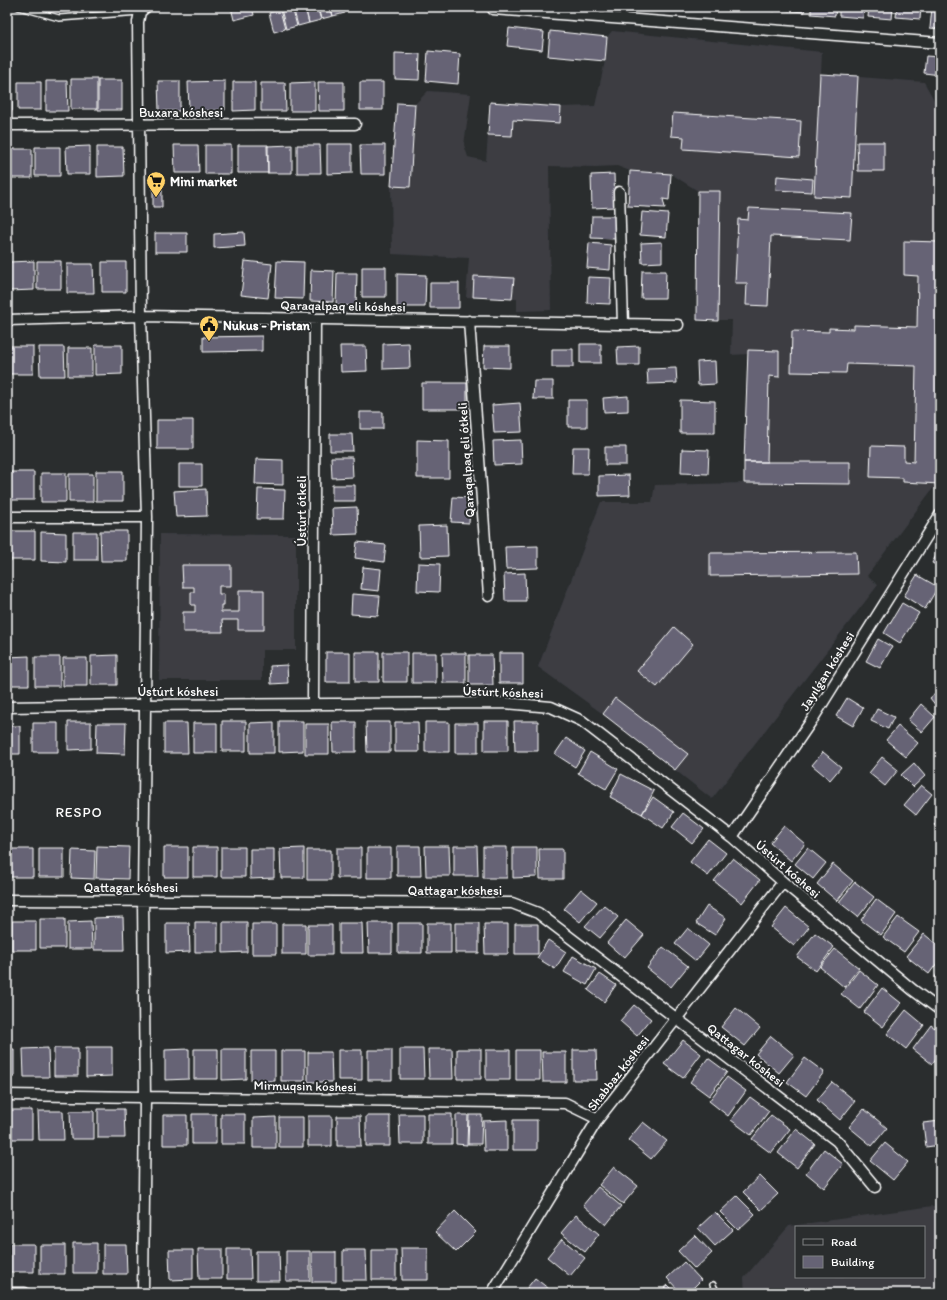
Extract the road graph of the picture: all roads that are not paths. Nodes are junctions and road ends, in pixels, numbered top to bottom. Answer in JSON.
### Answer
{"nodes":[{"id":1,"x":19,"y":7,"type":"edge"},
{"id":2,"x":493,"y":8,"type":"edge"},
{"id":3,"x":143,"y":10,"type":"edge"},
{"id":4,"x":940,"y":43,"type":"edge"},
{"id":5,"x":355,"y":124,"type":"dead end"},
{"id":6,"x":7,"y":125,"type":"edge"},
{"id":7,"x":139,"y":126,"type":"junction"},
{"id":8,"x":619,"y":192,"type":"dead end"},
{"id":9,"x":141,"y":316,"type":"junction"},
{"id":10,"x":314,"y":319,"type":"junction"},
{"id":11,"x":7,"y":320,"type":"edge"},
{"id":12,"x":469,"y":321,"type":"junction"},
{"id":13,"x":623,"y":324,"type":"junction"},
{"id":14,"x":678,"y":325,"type":"dead end"},
{"id":15,"x":940,"y":515,"type":"edge"},
{"id":16,"x":7,"y":517,"type":"edge"},
{"id":17,"x":147,"y":517,"type":"junction"},
{"id":18,"x":490,"y":596,"type":"dead end"},
{"id":19,"x":313,"y":704,"type":"junction"},
{"id":20,"x":146,"y":705,"type":"junction"},
{"id":21,"x":7,"y":707,"type":"edge"},
{"id":22,"x":732,"y":837,"type":"junction"},
{"id":23,"x":783,"y":882,"type":"junction"},
{"id":24,"x":7,"y":900,"type":"edge"},
{"id":25,"x":143,"y":900,"type":"junction"},
{"id":26,"x":940,"y":1010,"type":"edge"},
{"id":27,"x":677,"y":1018,"type":"junction"},
{"id":28,"x":7,"y":1095,"type":"edge"},
{"id":29,"x":145,"y":1097,"type":"junction"},
{"id":30,"x":598,"y":1119,"type":"junction"},
{"id":31,"x":876,"y":1187,"type":"dead end"},
{"id":32,"x":713,"y":1285,"type":"dead end"},
{"id":33,"x":7,"y":1293,"type":"edge"},
{"id":34,"x":25,"y":1293,"type":"edge"},
{"id":35,"x":143,"y":1293,"type":"edge"},
{"id":36,"x":492,"y":1293,"type":"edge"},
{"id":37,"x":717,"y":1293,"type":"edge"}],
"edges":[{"from":1,"to":3,"type":"lane"},
{"from":2,"to":4,"type":"street"},
{"from":3,"to":7,"type":"street"},
{"from":5,"to":7,"type":"street","name":"Buxara kóshesi"},
{"from":6,"to":7,"type":"street","name":"Buxara kóshesi"},
{"from":7,"to":9,"type":"street"},
{"from":8,"to":13,"type":"street"},
{"from":9,"to":10,"type":"street","name":"Qaraqalpaq eli kóshesi"},
{"from":9,"to":11,"type":"street","name":"Qaraqalpaq eli kóshesi"},
{"from":9,"to":17,"type":"street"},
{"from":10,"to":12,"type":"street","name":"Qaraqalpaq eli kóshesi"},
{"from":10,"to":19,"type":"street","name":"Ústúrt ótkeli"},
{"from":12,"to":13,"type":"street","name":"Qaraqalpaq eli kóshesi"},
{"from":12,"to":18,"type":"street","name":"Qaraqalpaq eli ótkeli"},
{"from":13,"to":14,"type":"street","name":"Qaraqalpaq eli kóshesi"},
{"from":15,"to":22,"type":"street","name":"Jayılǵan kóshesi"},
{"from":16,"to":17,"type":"street"},
{"from":17,"to":20,"type":"street"},
{"from":19,"to":20,"type":"street","name":"Ústúrt kóshesi"},
{"from":19,"to":22,"type":"street","name":"Ústúrt kóshesi"},
{"from":20,"to":21,"type":"street","name":"Ústúrt kóshesi"},
{"from":20,"to":25,"type":"street"},
{"from":22,"to":23,"type":"street","name":"Ústúrt kóshesi"},
{"from":23,"to":26,"type":"street","name":"Ústúrt kóshesi"},
{"from":23,"to":27,"type":"street","name":"Shabbaz kóshesi"},
{"from":24,"to":25,"type":"street","name":"Qattagar kóshesi"},
{"from":25,"to":27,"type":"street","name":"Qattagar kóshesi"},
{"from":25,"to":29,"type":"street"},
{"from":27,"to":30,"type":"street","name":"Shabbaz kóshesi"},
{"from":27,"to":31,"type":"street","name":"Qattagar kóshesi"},
{"from":28,"to":29,"type":"street","name":"Mirmuqsin kóshesi"},
{"from":29,"to":30,"type":"street","name":"Mirmuqsin kóshesi"},
{"from":29,"to":35,"type":"street"},
{"from":30,"to":36,"type":"street","name":"Shabbaz kóshesi"},
{"from":32,"to":37,"type":"lane"},
{"from":33,"to":34,"type":"street"}]}
